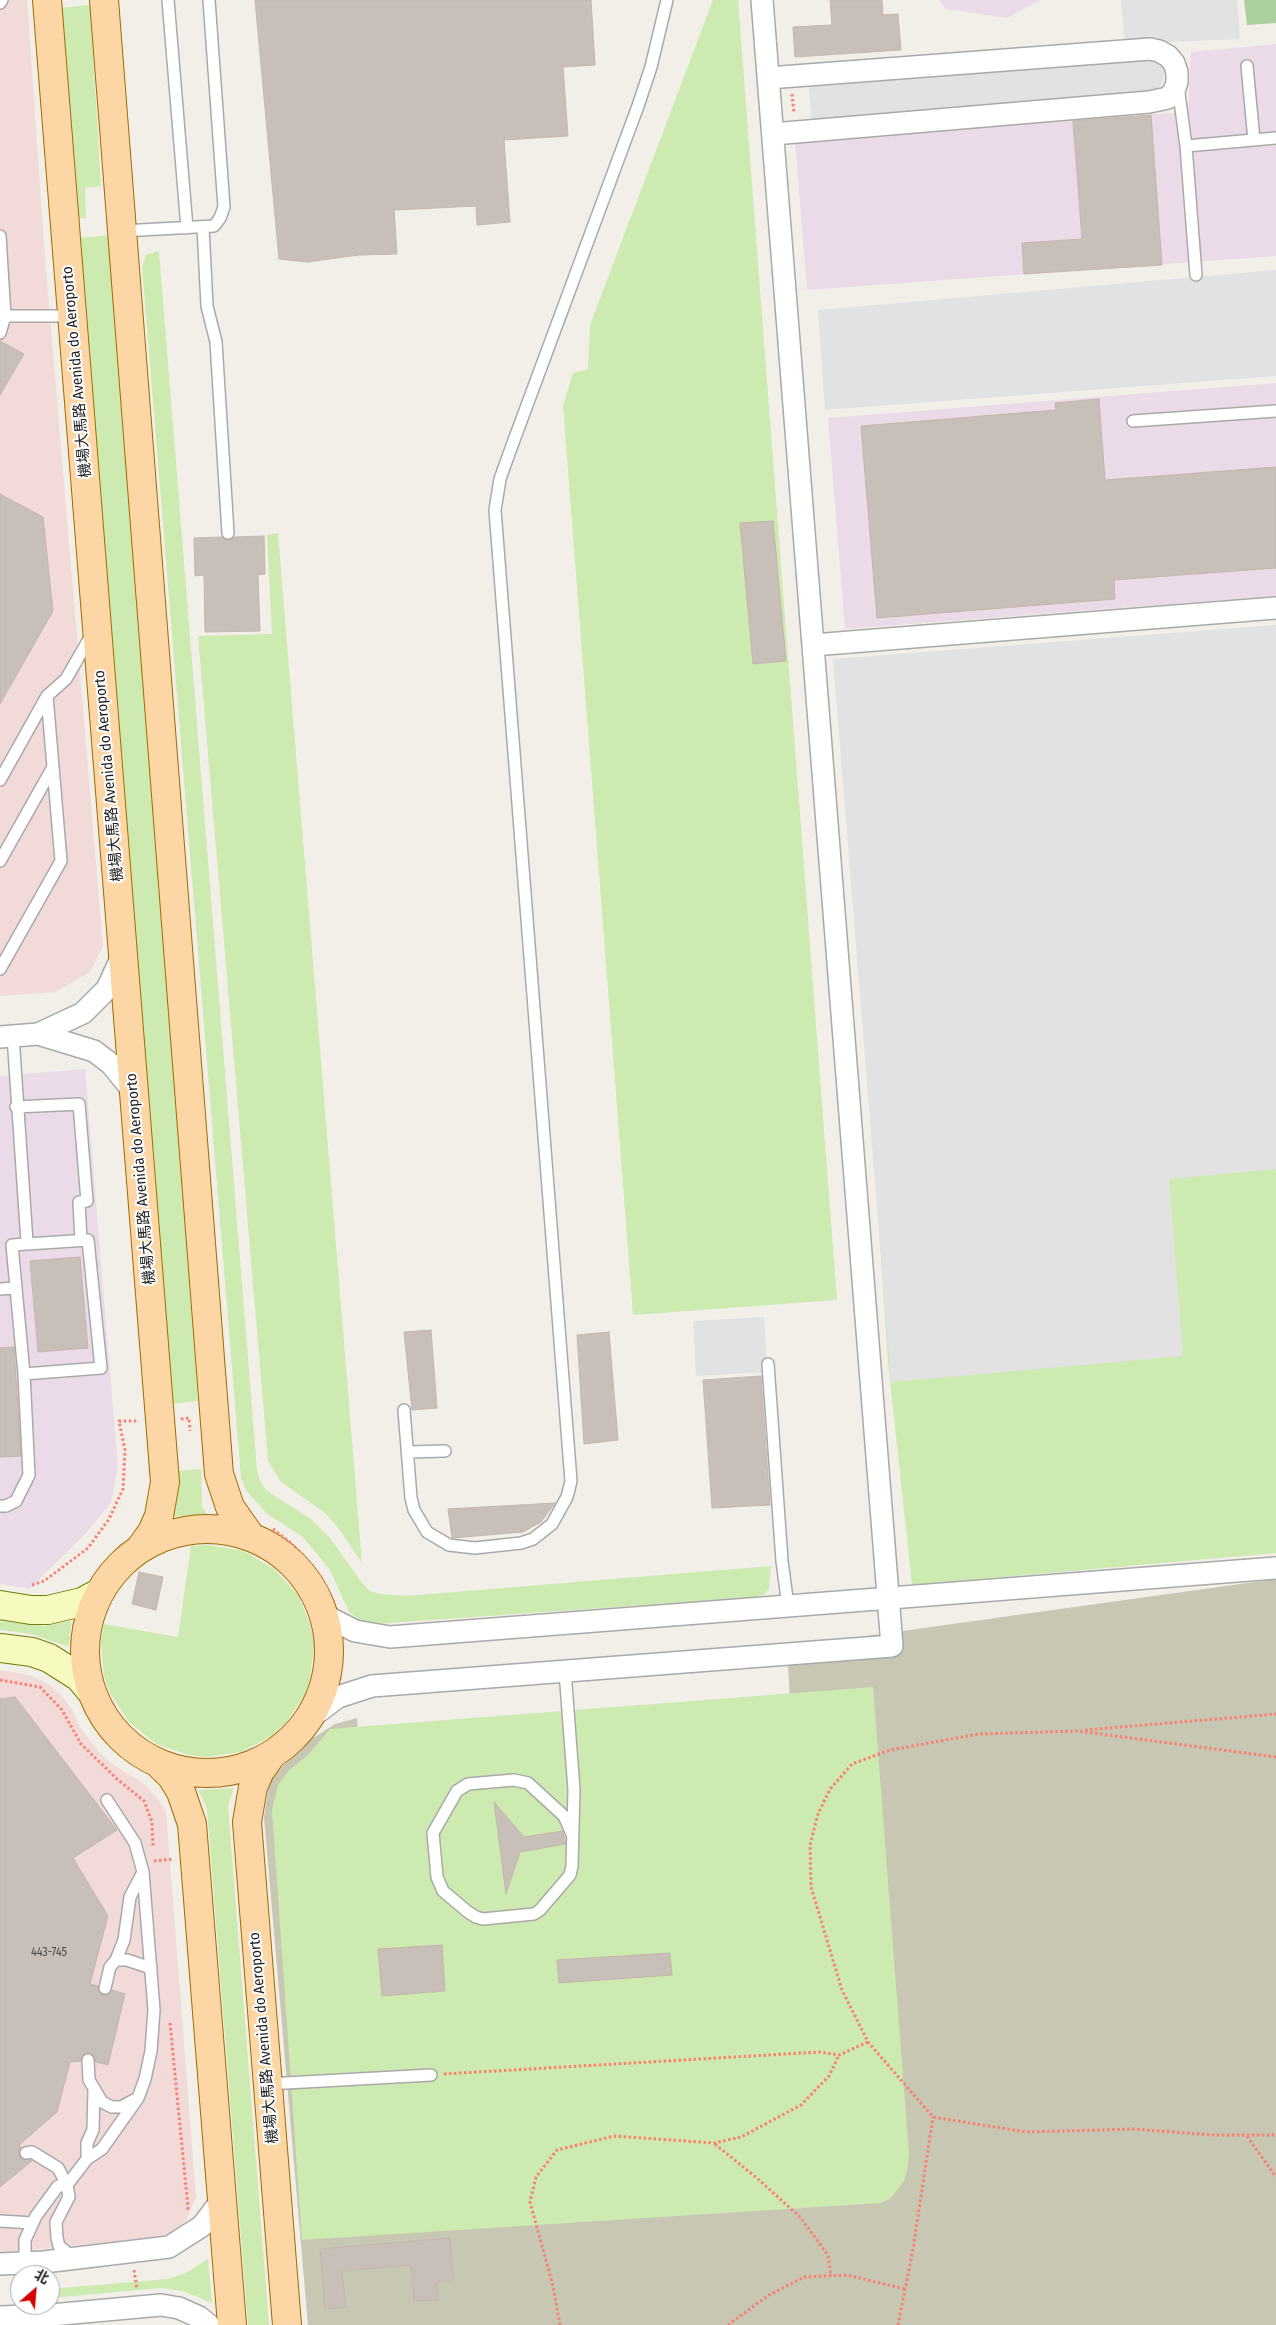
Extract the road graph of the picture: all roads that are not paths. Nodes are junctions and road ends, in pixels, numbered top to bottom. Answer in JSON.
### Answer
{"nodes":[{"id":1,"x":2,"y":0,"type":"edge"},
{"id":2,"x":47,"y":0,"type":"edge"},
{"id":3,"x":104,"y":0,"type":"edge"},
{"id":4,"x":168,"y":0,"type":"edge"},
{"id":5,"x":209,"y":0,"type":"edge"},
{"id":6,"x":667,"y":0,"type":"edge"},
{"id":7,"x":762,"y":0,"type":"edge"},
{"id":8,"x":0,"y":3,"type":"edge"},
{"id":9,"x":1248,"y":66,"type":"dead end"},
{"id":10,"x":768,"y":78,"type":"junction"},
{"id":11,"x":1177,"y":82,"type":"junction"},
{"id":12,"x":773,"y":134,"type":"junction"},
{"id":13,"x":1276,"y":138,"type":"edge"},
{"id":14,"x":1254,"y":140,"type":"junction"},
{"id":15,"x":1186,"y":146,"type":"junction"},
{"id":16,"x":187,"y":228,"type":"junction"},
{"id":17,"x":202,"y":228,"type":"junction"},
{"id":18,"x":122,"y":231,"type":"junction"},
{"id":19,"x":0,"y":236,"type":"edge"},
{"id":20,"x":1196,"y":275,"type":"dead end"},
{"id":21,"x":5,"y":316,"type":"junction"},
{"id":22,"x":72,"y":316,"type":"junction"},
{"id":23,"x":0,"y":333,"type":"edge"},
{"id":24,"x":1276,"y":411,"type":"edge"},
{"id":25,"x":1133,"y":421,"type":"dead end"},
{"id":26,"x":228,"y":534,"type":"dead end"},
{"id":27,"x":1276,"y":608,"type":"edge"},
{"id":28,"x":97,"y":625,"type":"junction"},
{"id":29,"x":813,"y":645,"type":"junction"},
{"id":30,"x":47,"y":696,"type":"junction"},
{"id":31,"x":53,"y":767,"type":"junction"},
{"id":32,"x":0,"y":780,"type":"edge"},
{"id":33,"x":0,"y":861,"type":"edge"},
{"id":34,"x":123,"y":953,"type":"junction"},
{"id":35,"x":0,"y":969,"type":"edge"},
{"id":36,"x":38,"y":1034,"type":"junction"},
{"id":37,"x":6,"y":1036,"type":"edge"},
{"id":38,"x":134,"y":1092,"type":"junction"},
{"id":39,"x":16,"y":1107,"type":"junction"},
{"id":40,"x":81,"y":1240,"type":"junction"},
{"id":41,"x":28,"y":1242,"type":"junction"},
{"id":42,"x":15,"y":1288,"type":"junction"},
{"id":43,"x":0,"y":1289,"type":"edge"},
{"id":44,"x":768,"y":1364,"type":"dead end"},
{"id":45,"x":24,"y":1374,"type":"junction"},
{"id":46,"x":404,"y":1410,"type":"dead end"},
{"id":47,"x":445,"y":1451,"type":"dead end"},
{"id":48,"x":407,"y":1452,"type":"junction"},
{"id":49,"x":0,"y":1506,"type":"edge"},
{"id":50,"x":260,"y":1532,"type":"junction"},
{"id":51,"x":142,"y":1546,"type":"junction"},
{"id":52,"x":1276,"y":1568,"type":"edge"},
{"id":53,"x":97,"y":1594,"type":"junction"},
{"id":54,"x":888,"y":1598,"type":"junction"},
{"id":55,"x":0,"y":1605,"type":"edge"},
{"id":56,"x":788,"y":1606,"type":"junction"},
{"id":57,"x":330,"y":1610,"type":"junction"},
{"id":58,"x":0,"y":1648,"type":"edge"},
{"id":59,"x":565,"y":1671,"type":"junction"},
{"id":60,"x":90,"y":1690,"type":"junction"},
{"id":61,"x":310,"y":1718,"type":"junction"},
{"id":62,"x":270,"y":1757,"type":"junction"},
{"id":63,"x":160,"y":1765,"type":"junction"},
{"id":64,"x":107,"y":1800,"type":"dead end"},
{"id":65,"x":572,"y":1834,"type":"junction"},
{"id":66,"x":143,"y":1872,"type":"junction"},
{"id":67,"x":116,"y":1960,"type":"junction"},
{"id":68,"x":150,"y":1968,"type":"junction"},
{"id":69,"x":105,"y":1988,"type":"dead end"},
{"id":70,"x":88,"y":2060,"type":"dead end"},
{"id":71,"x":431,"y":2074,"type":"road end"},
{"id":72,"x":268,"y":2084,"type":"junction"},
{"id":73,"x":94,"y":2088,"type":"junction"},
{"id":74,"x":138,"y":2098,"type":"junction"},
{"id":75,"x":26,"y":2153,"type":"dead end"},
{"id":76,"x":87,"y":2159,"type":"junction"},
{"id":77,"x":67,"y":2185,"type":"junction"},
{"id":78,"x":221,"y":2201,"type":"junction"},
{"id":79,"x":0,"y":2221,"type":"edge"},
{"id":80,"x":33,"y":2223,"type":"junction"},
{"id":81,"x":74,"y":2258,"type":"junction"},
{"id":82,"x":25,"y":2262,"type":"junction"},
{"id":83,"x":0,"y":2264,"type":"edge"},
{"id":84,"x":0,"y":2317,"type":"edge"},
{"id":85,"x":208,"y":2325,"type":"edge"},
{"id":86,"x":232,"y":2325,"type":"edge"},
{"id":87,"x":287,"y":2325,"type":"edge"}],
"edges":[{"from":1,"to":8,"type":"lane"},
{"from":2,"to":22,"type":"main road","name":"機場大馬路 Avenida do Aeroporto"},
{"from":3,"to":18,"type":"main road"},
{"from":4,"to":16,"type":"lane"},
{"from":5,"to":17,"type":"lane"},
{"from":6,"to":48,"type":"lane"},
{"from":7,"to":10,"type":"street"},
{"from":9,"to":14,"type":"lane"},
{"from":10,"to":11,"type":"street"},
{"from":10,"to":12,"type":"street"},
{"from":11,"to":12,"type":"street"},
{"from":11,"to":15,"type":"lane"},
{"from":12,"to":29,"type":"street"},
{"from":13,"to":14,"type":"lane"},
{"from":14,"to":15,"type":"lane"},
{"from":15,"to":20,"type":"lane"},
{"from":16,"to":17,"type":"lane"},
{"from":16,"to":18,"type":"lane"},
{"from":17,"to":26,"type":"lane"},
{"from":18,"to":50,"type":"main road"},
{"from":19,"to":21,"type":"lane"},
{"from":21,"to":22,"type":"lane"},
{"from":21,"to":23,"type":"lane"},
{"from":22,"to":28,"type":"main road","name":"機場大馬路 Avenida do Aeroporto"},
{"from":24,"to":25,"type":"lane"},
{"from":27,"to":29,"type":"street"},
{"from":28,"to":30,"type":"lane"},
{"from":28,"to":34,"type":"main road","name":"機場大馬路 Avenida do Aeroporto"},
{"from":29,"to":54,"type":"street"},
{"from":30,"to":31,"type":"lane"},
{"from":30,"to":32,"type":"lane"},
{"from":31,"to":33,"type":"lane"},
{"from":31,"to":35,"type":"lane"},
{"from":34,"to":36,"type":"street"},
{"from":34,"to":38,"type":"main road","name":"機場大馬路 Avenida do Aeroporto"},
{"from":36,"to":37,"type":"street"},
{"from":36,"to":38,"type":"street"},
{"from":37,"to":39,"type":"lane"},
{"from":38,"to":51,"type":"main road","name":"機場大馬路 Avenida do Aeroporto"},
{"from":39,"to":40,"type":"lane"},
{"from":39,"to":41,"type":"lane"},
{"from":40,"to":41,"type":"lane"},
{"from":40,"to":45,"type":"lane"},
{"from":41,"to":42,"type":"lane"},
{"from":42,"to":43,"type":"lane"},
{"from":42,"to":45,"type":"lane"},
{"from":44,"to":56,"type":"lane"},
{"from":45,"to":49,"type":"lane"},
{"from":46,"to":48,"type":"lane"},
{"from":47,"to":48,"type":"lane"},
{"from":50,"to":51,"type":"main road"},
{"from":50,"to":57,"type":"main road"},
{"from":51,"to":53,"type":"main road"},
{"from":52,"to":54,"type":"street"},
{"from":53,"to":55,"type":"street"},
{"from":53,"to":60,"type":"main road"},
{"from":54,"to":56,"type":"street"},
{"from":54,"to":59,"type":"street"},
{"from":56,"to":57,"type":"street"},
{"from":57,"to":61,"type":"main road"},
{"from":58,"to":60,"type":"street"},
{"from":59,"to":61,"type":"street"},
{"from":59,"to":65,"type":"lane"},
{"from":60,"to":63,"type":"main road"},
{"from":61,"to":62,"type":"main road"},
{"from":62,"to":63,"type":"main road"},
{"from":62,"to":72,"type":"main road","name":"機場大馬路 Avenida do Aeroporto"},
{"from":63,"to":78,"type":"main road"},
{"from":64,"to":66,"type":"lane"},
{"from":65,"to":65,"type":"lane"},
{"from":66,"to":67,"type":"lane"},
{"from":66,"to":68,"type":"lane"},
{"from":67,"to":68,"type":"lane"},
{"from":67,"to":69,"type":"lane"},
{"from":68,"to":74,"type":"lane"},
{"from":70,"to":73,"type":"lane"},
{"from":71,"to":72,"type":"lane"},
{"from":72,"to":87,"type":"main road","name":"機場大馬路 Avenida do Aeroporto"},
{"from":73,"to":74,"type":"lane"},
{"from":73,"to":76,"type":"lane"},
{"from":74,"to":76,"type":"lane"},
{"from":75,"to":77,"type":"lane"},
{"from":76,"to":77,"type":"lane"},
{"from":77,"to":80,"type":"lane"},
{"from":77,"to":81,"type":"lane"},
{"from":78,"to":81,"type":"street"},
{"from":78,"to":86,"type":"main road"},
{"from":79,"to":80,"type":"lane"},
{"from":80,"to":82,"type":"lane"},
{"from":81,"to":82,"type":"street"},
{"from":82,"to":83,"type":"street"},
{"from":84,"to":85,"type":"street"}]}
